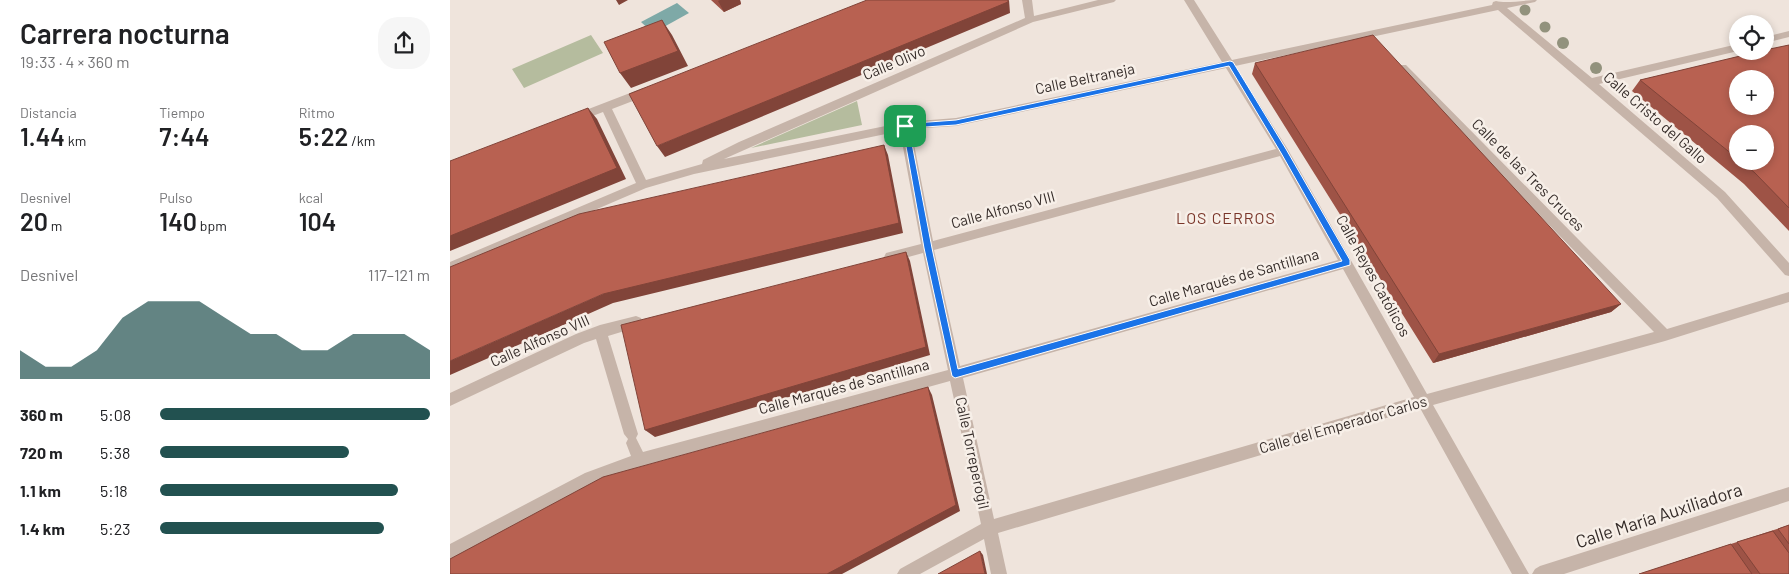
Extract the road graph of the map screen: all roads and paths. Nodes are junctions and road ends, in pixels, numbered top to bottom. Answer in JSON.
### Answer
{"nodes":[{"id":1,"x":1027,"y":0,"type":"edge"},
{"id":2,"x":1111,"y":0,"type":"edge"},
{"id":3,"x":1189,"y":0,"type":"edge"},
{"id":4,"x":1532,"y":0,"type":"edge"},
{"id":5,"x":1495,"y":3,"type":"edge"},
{"id":6,"x":1030,"y":20,"type":"junction"},
{"id":7,"x":1789,"y":34,"type":"edge"},
{"id":8,"x":1774,"y":38,"type":"edge"},
{"id":9,"x":1729,"y":49,"type":"edge"},
{"id":10,"x":1392,"y":57,"type":"edge"},
{"id":11,"x":1230,"y":64,"type":"junction"},
{"id":12,"x":1590,"y":82,"type":"junction"},
{"id":13,"x":661,"y":85,"type":"edge"},
{"id":14,"x":606,"y":107,"type":"junction"},
{"id":15,"x":569,"y":121,"type":"edge"},
{"id":16,"x":905,"y":126,"type":"junction"},
{"id":17,"x":1284,"y":151,"type":"junction"},
{"id":18,"x":694,"y":170,"type":"junction"},
{"id":19,"x":643,"y":185,"type":"junction"},
{"id":20,"x":928,"y":248,"type":"junction"},
{"id":21,"x":880,"y":260,"type":"edge"},
{"id":22,"x":1348,"y":263,"type":"junction"},
{"id":23,"x":450,"y":267,"type":"edge"},
{"id":24,"x":1789,"y":271,"type":"edge"},
{"id":25,"x":1789,"y":296,"type":"edge"},
{"id":26,"x":648,"y":319,"type":"edge"},
{"id":27,"x":600,"y":331,"type":"junction"},
{"id":28,"x":1665,"y":334,"type":"junction"},
{"id":29,"x":955,"y":374,"type":"junction"},
{"id":30,"x":450,"y":400,"type":"edge"},
{"id":31,"x":1424,"y":401,"type":"junction"},
{"id":32,"x":639,"y":460,"type":"junction"},
{"id":33,"x":1789,"y":494,"type":"edge"},
{"id":34,"x":988,"y":528,"type":"junction"},
{"id":35,"x":450,"y":552,"type":"edge"},
{"id":36,"x":905,"y":574,"type":"edge"},
{"id":37,"x":999,"y":574,"type":"edge"},
{"id":38,"x":1521,"y":574,"type":"edge"},
{"id":39,"x":1540,"y":574,"type":"edge"}],
"edges":[{"from":1,"to":6,"type":"street"},
{"from":2,"to":6,"type":"street","name":"Calle Olivo"},
{"from":3,"to":11,"type":"street","name":"Calle Reyes Católicos"},
{"from":4,"to":5,"type":"street","name":"Calle Beltraneja"},
{"from":5,"to":11,"type":"street","name":"Calle Beltraneja"},
{"from":5,"to":12,"type":"street","name":"Calle Cristo del Gallo"},
{"from":6,"to":18,"type":"street","name":"Calle Olivo"},
{"from":7,"to":8,"type":"street"},
{"from":9,"to":12,"type":"street"},
{"from":10,"to":28,"type":"street","name":"Calle de las Tres Cruces"},
{"from":11,"to":16,"type":"street","name":"Calle Beltraneja"},
{"from":11,"to":17,"type":"street","name":"Calle Reyes Católicos"},
{"from":12,"to":24,"type":"street","name":"Calle Cristo del Gallo"},
{"from":13,"to":14,"type":"street"},
{"from":14,"to":15,"type":"street"},
{"from":14,"to":19,"type":"street"},
{"from":16,"to":18,"type":"street","name":"Calle Beltraneja"},
{"from":16,"to":20,"type":"street","name":"Calle Torreperogil"},
{"from":17,"to":20,"type":"street","name":"Calle Alfonso VIII"},
{"from":17,"to":22,"type":"street","name":"Calle Reyes Católicos"},
{"from":18,"to":19,"type":"street","name":"Calle Beltraneja"},
{"from":19,"to":23,"type":"street","name":"Calle Beltraneja"},
{"from":20,"to":21,"type":"street","name":"Calle Alfonso VIII"},
{"from":20,"to":29,"type":"street","name":"Calle Torreperogil"},
{"from":22,"to":29,"type":"street","name":"Calle Marqués de Santillana"},
{"from":22,"to":31,"type":"street","name":"Calle Reyes Católicos"},
{"from":25,"to":28,"type":"street","name":"Calle del Emperador Carlos"},
{"from":26,"to":27,"type":"street","name":"Calle Alfonso VIII"},
{"from":27,"to":30,"type":"street","name":"Calle Alfonso VIII"},
{"from":27,"to":32,"type":"street"},
{"from":28,"to":31,"type":"street","name":"Calle del Emperador Carlos"},
{"from":29,"to":32,"type":"street","name":"Calle Marqués de Santillana"},
{"from":29,"to":34,"type":"street","name":"Calle Torreperogil"},
{"from":31,"to":34,"type":"street","name":"Calle del Emperador Carlos"},
{"from":31,"to":38,"type":"street","name":"Calle Reyes Católicos"},
{"from":32,"to":35,"type":"street","name":"Calle Marqués de Santillana"},
{"from":33,"to":39,"type":"street","name":"Calle María Auxiliadora"},
{"from":34,"to":36,"type":"street","name":"Calle del Emperador Carlos"},
{"from":34,"to":37,"type":"street","name":"Calle Torreperogil"}]}
